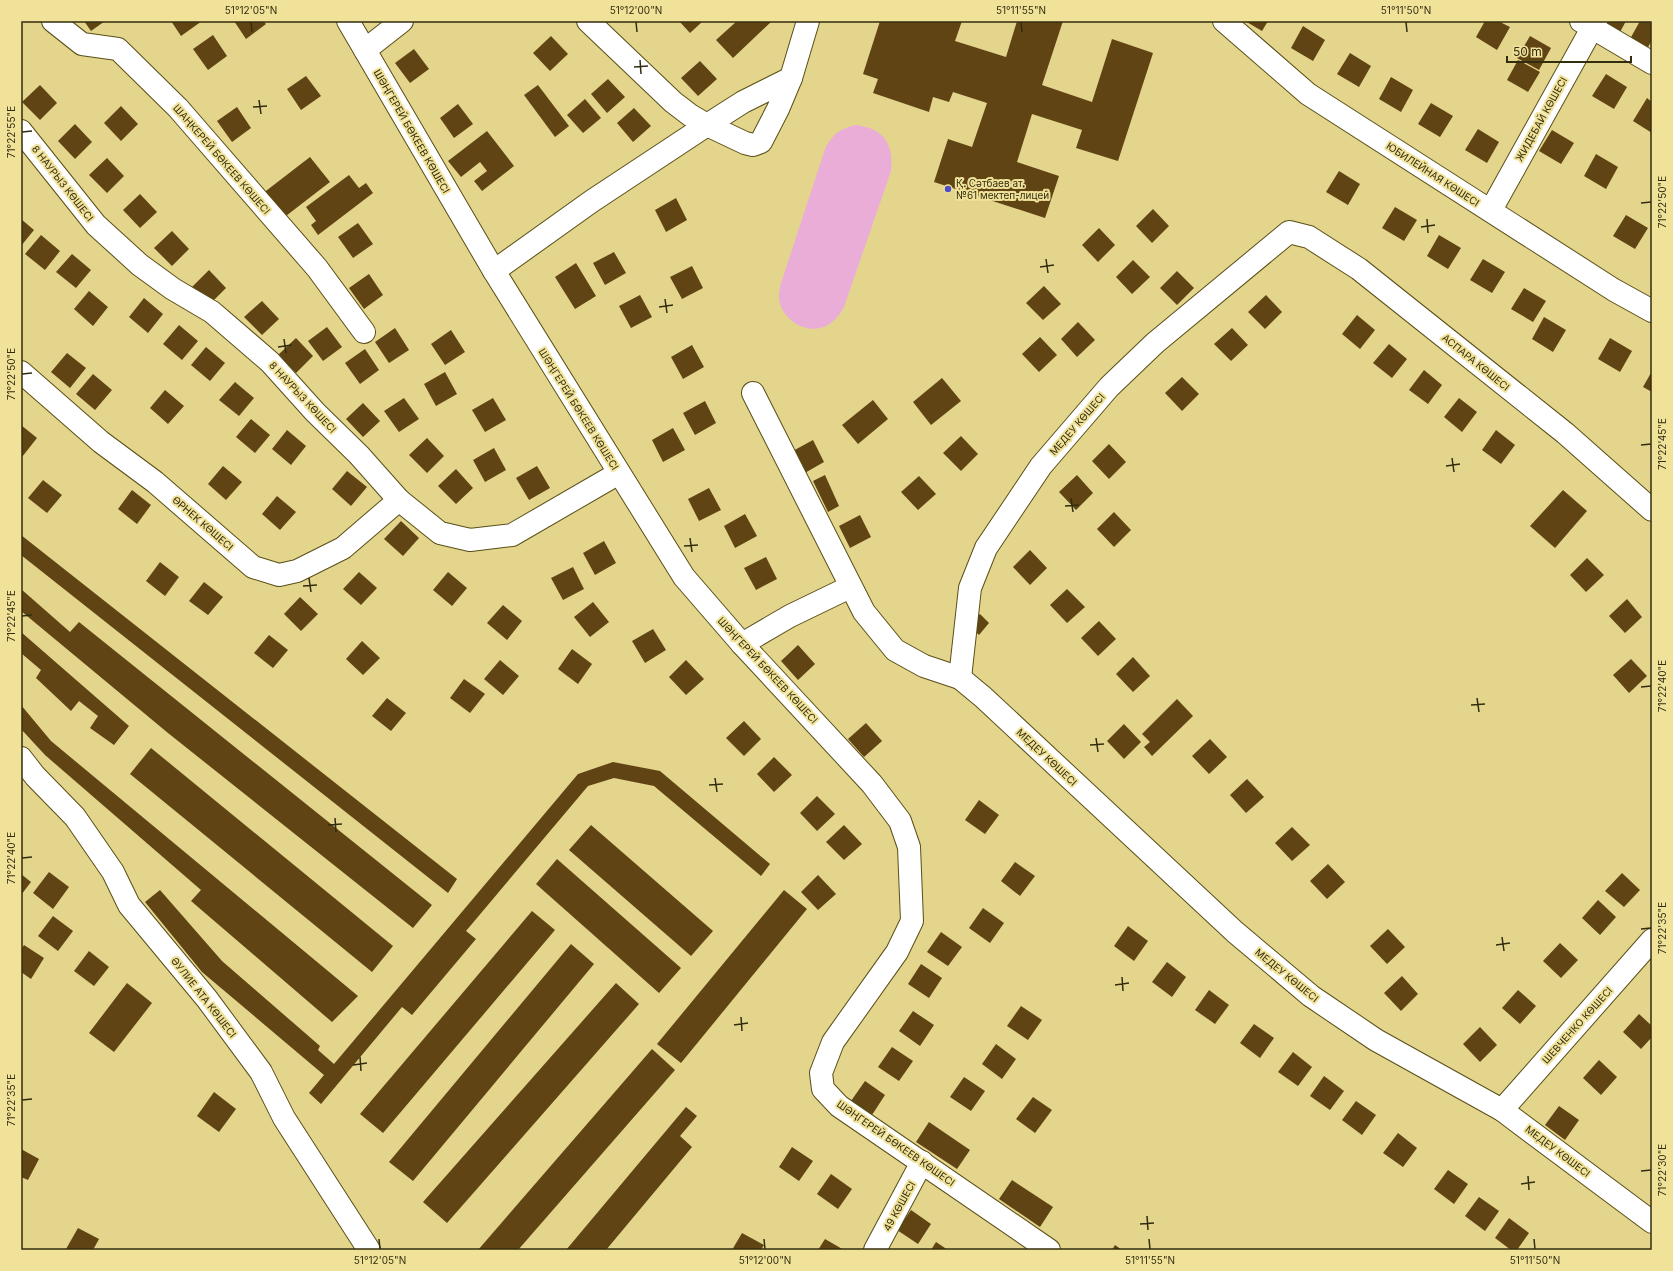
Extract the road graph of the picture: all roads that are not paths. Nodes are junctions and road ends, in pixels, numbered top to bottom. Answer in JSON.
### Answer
{"nodes":[{"id":1,"x":53,"y":21,"type":"edge"},
{"id":2,"x":348,"y":21,"type":"edge"},
{"id":3,"x":402,"y":21,"type":"edge"},
{"id":4,"x":588,"y":21,"type":"edge"},
{"id":5,"x":808,"y":21,"type":"edge"},
{"id":6,"x":1224,"y":21,"type":"edge"},
{"id":7,"x":1590,"y":23,"type":"edge"},
{"id":8,"x":365,"y":50,"type":"junction"},
{"id":9,"x":1652,"y":63,"type":"edge"},
{"id":10,"x":790,"y":78,"type":"junction"},
{"id":11,"x":707,"y":125,"type":"junction"},
{"id":12,"x":21,"y":131,"type":"edge"},
{"id":13,"x":1490,"y":210,"type":"junction"},
{"id":14,"x":1289,"y":232,"type":"joint"},
{"id":15,"x":494,"y":271,"type":"junction"},
{"id":16,"x":1652,"y":311,"type":"edge"},
{"id":17,"x":364,"y":332,"type":"dead end"},
{"id":18,"x":21,"y":372,"type":"edge"},
{"id":19,"x":753,"y":393,"type":"dead end"},
{"id":20,"x":619,"y":473,"type":"junction"},
{"id":21,"x":400,"y":500,"type":"junction"},
{"id":22,"x":1652,"y":510,"type":"edge"},
{"id":23,"x":850,"y":587,"type":"junction"},
{"id":24,"x":742,"y":644,"type":"junction"},
{"id":25,"x":960,"y":678,"type":"junction"},
{"id":26,"x":21,"y":758,"type":"edge"},
{"id":27,"x":1652,"y":940,"type":"edge"},
{"id":28,"x":1502,"y":1110,"type":"junction"},
{"id":29,"x":922,"y":1162,"type":"junction"},
{"id":30,"x":1652,"y":1222,"type":"edge"},
{"id":31,"x":369,"y":1250,"type":"edge"},
{"id":32,"x":875,"y":1250,"type":"edge"},
{"id":33,"x":1049,"y":1250,"type":"edge"}],
"edges":[{"from":1,"to":17,"type":"street","name":"ШАҢКЕРЕЙ БӨКЕЕВ КӨШЕСІ"},
{"from":2,"to":8,"type":"street","name":"ШӘҢГЕРЕЙ БӨКЕЕВ КӨШЕСІ"},
{"from":3,"to":8,"type":"street"},
{"from":4,"to":11,"type":"street"},
{"from":5,"to":10,"type":"street"},
{"from":6,"to":13,"type":"street","name":"ЮБИЛЕЙНАЯ КӨШЕСІ"},
{"from":7,"to":9,"type":"street","name":"ЖИДЕБАЙ КӨШЕСІ"},
{"from":7,"to":13,"type":"street","name":"ЖИДЕБАЙ КӨШЕСІ"},
{"from":8,"to":15,"type":"street","name":"ШӘҢГЕРЕЙ БӨКЕЕВ КӨШЕСІ"},
{"from":10,"to":11,"type":"street"},
{"from":10,"to":11,"type":"street"},
{"from":11,"to":15,"type":"street"},
{"from":12,"to":21,"type":"street","name":"8 НАУРЫЗ КӨШЕСІ"},
{"from":13,"to":16,"type":"street","name":"ЮБИЛЕЙНАЯ КӨШЕСІ"},
{"from":14,"to":22,"type":"street","name":"АСПАРА КӨШЕСІ"},
{"from":14,"to":25,"type":"street","name":"МЕДЕУ КӨШЕСІ"},
{"from":15,"to":20,"type":"street","name":"ШӘҢГЕРЕЙ БӨКЕЕВ КӨШЕСІ"},
{"from":18,"to":21,"type":"street","name":"ӨРНЕК КӨШЕСІ"},
{"from":19,"to":23,"type":"street","name":"МЕДЕУ КӨШЕСІ"},
{"from":20,"to":21,"type":"street","name":"8 НАУРЫЗ КӨШЕСІ"},
{"from":20,"to":24,"type":"street","name":"ШӘҢГЕРЕЙ БӨКЕЕВ КӨШЕСІ"},
{"from":23,"to":24,"type":"street"},
{"from":23,"to":25,"type":"street","name":"МЕДЕУ КӨШЕСІ"},
{"from":24,"to":29,"type":"street","name":"ШӘҢГЕРЕЙ БӨКЕЕВ КӨШЕСІ"},
{"from":25,"to":28,"type":"street","name":"МЕДЕУ КӨШЕСІ"},
{"from":26,"to":31,"type":"street","name":"ӘУЛИЕ АТА КӨШЕСІ"},
{"from":27,"to":28,"type":"street","name":"ШЕВЧЕНКО КӨШЕСІ"},
{"from":28,"to":30,"type":"street","name":"МЕДЕУ КӨШЕСІ"},
{"from":29,"to":32,"type":"street","name":"49 КӨШЕСІ"},
{"from":29,"to":33,"type":"street","name":"ШӘҢГЕРЕЙ БӨКЕЕВ КӨШЕСІ"}]}
